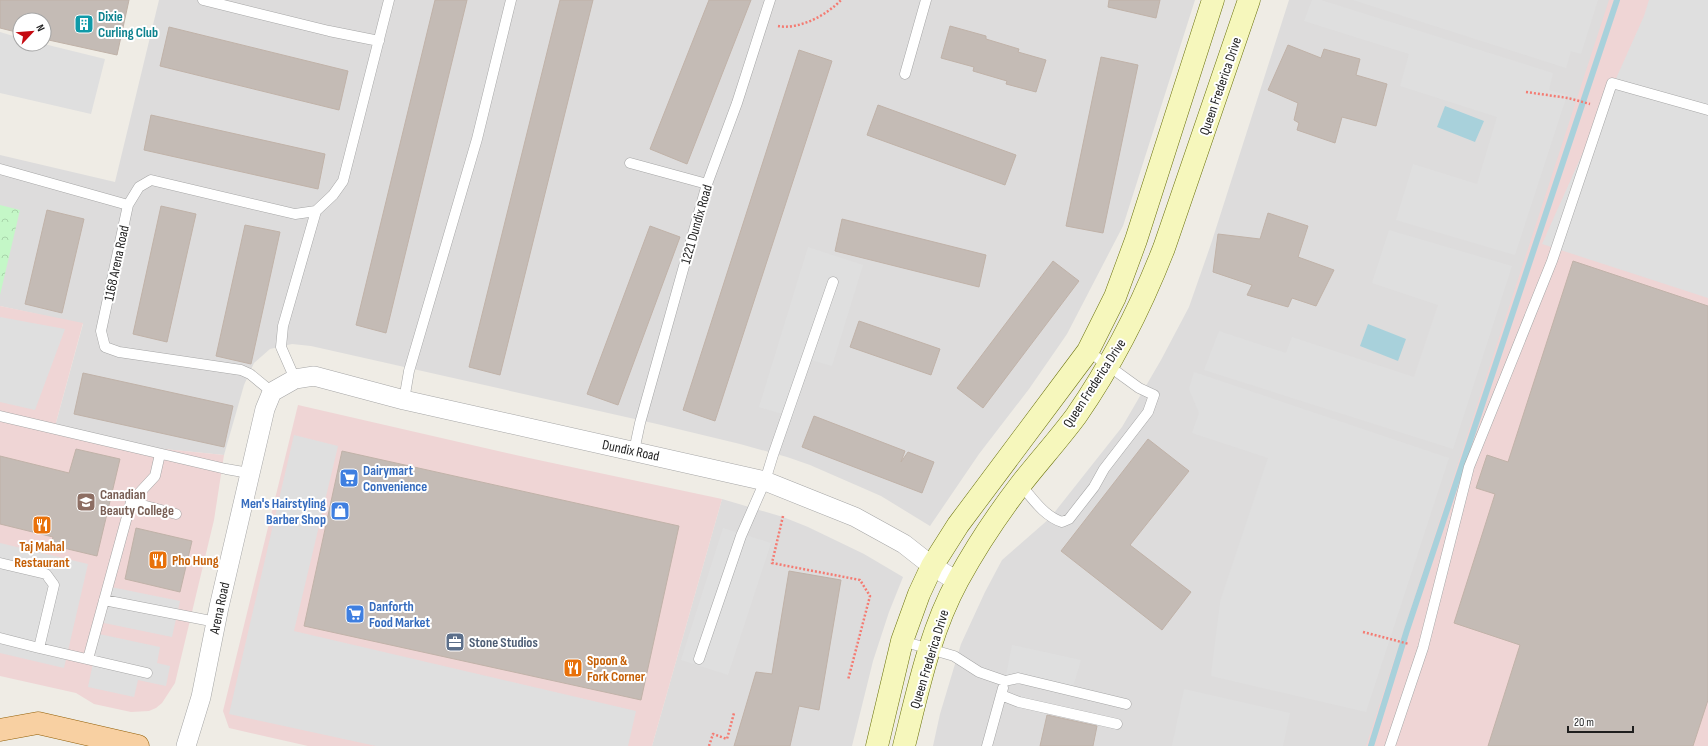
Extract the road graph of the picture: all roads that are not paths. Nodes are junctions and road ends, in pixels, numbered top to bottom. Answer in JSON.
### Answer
{"nodes":[{"id":1,"x":203,"y":0,"type":"edge"},
{"id":2,"x":389,"y":0,"type":"edge"},
{"id":3,"x":511,"y":0,"type":"edge"},
{"id":4,"x":770,"y":0,"type":"edge"},
{"id":5,"x":926,"y":0,"type":"edge"},
{"id":6,"x":1213,"y":0,"type":"edge"},
{"id":7,"x":1249,"y":0,"type":"edge"},
{"id":8,"x":378,"y":41,"type":"junction"},
{"id":9,"x":906,"y":74,"type":"dead end"},
{"id":10,"x":1708,"y":110,"type":"edge"},
{"id":11,"x":630,"y":163,"type":"dead end"},
{"id":12,"x":0,"y":169,"type":"edge"},
{"id":13,"x":707,"y":184,"type":"junction"},
{"id":14,"x":128,"y":205,"type":"junction"},
{"id":15,"x":316,"y":211,"type":"junction"},
{"id":16,"x":833,"y":282,"type":"dead end"},
{"id":17,"x":1088,"y":351,"type":"junction"},
{"id":18,"x":1108,"y":365,"type":"junction"},
{"id":19,"x":284,"y":385,"type":"junction"},
{"id":20,"x":404,"y":400,"type":"junction"},
{"id":21,"x":0,"y":416,"type":"edge"},
{"id":22,"x":634,"y":451,"type":"junction"},
{"id":23,"x":160,"y":454,"type":"junction"},
{"id":24,"x":249,"y":473,"type":"junction"},
{"id":25,"x":765,"y":481,"type":"junction"},
{"id":26,"x":1021,"y":485,"type":"junction"},
{"id":27,"x":131,"y":502,"type":"junction"},
{"id":28,"x":176,"y":514,"type":"dead end"},
{"id":29,"x":0,"y":563,"type":"edge"},
{"id":30,"x":932,"y":566,"type":"junction"},
{"id":31,"x":957,"y":581,"type":"junction"},
{"id":32,"x":104,"y":600,"type":"junction"},
{"id":33,"x":216,"y":622,"type":"junction"},
{"id":34,"x":0,"y":638,"type":"edge"},
{"id":35,"x":902,"y":641,"type":"junction"},
{"id":36,"x":39,"y":648,"type":"junction"},
{"id":37,"x":930,"y":648,"type":"junction"},
{"id":38,"x":88,"y":659,"type":"junction"},
{"id":39,"x":699,"y":659,"type":"dead end"},
{"id":40,"x":147,"y":673,"type":"dead end"},
{"id":41,"x":1005,"y":681,"type":"junction"},
{"id":42,"x":1001,"y":695,"type":"junction"},
{"id":43,"x":1126,"y":704,"type":"dead end"},
{"id":44,"x":1117,"y":724,"type":"dead end"},
{"id":45,"x":0,"y":731,"type":"edge"},
{"id":46,"x":12,"y":746,"type":"edge"},
{"id":47,"x":138,"y":746,"type":"edge"},
{"id":48,"x":186,"y":746,"type":"edge"},
{"id":49,"x":876,"y":746,"type":"edge"},
{"id":50,"x":904,"y":746,"type":"edge"},
{"id":51,"x":987,"y":746,"type":"edge"},
{"id":52,"x":1390,"y":746,"type":"edge"}],
"edges":[{"from":1,"to":8,"type":"lane"},
{"from":2,"to":8,"type":"lane"},
{"from":3,"to":20,"type":"lane"},
{"from":4,"to":13,"type":"lane","name":"1221 Dundix Road"},
{"from":5,"to":9,"type":"lane"},
{"from":6,"to":17,"type":"street","name":"Queen Frederica Drive"},
{"from":7,"to":18,"type":"street","name":"Queen Frederica Drive"},
{"from":8,"to":15,"type":"lane"},
{"from":10,"to":52,"type":"lane"},
{"from":11,"to":13,"type":"lane"},
{"from":12,"to":14,"type":"lane"},
{"from":13,"to":22,"type":"lane","name":"1221 Dundix Road"},
{"from":14,"to":15,"type":"lane","name":"1168 Arena Road"},
{"from":14,"to":19,"type":"lane","name":"1168 Arena Road"},
{"from":15,"to":19,"type":"lane"},
{"from":16,"to":25,"type":"lane"},
{"from":17,"to":18,"type":"lane"},
{"from":17,"to":30,"type":"street","name":"Queen Frederica Drive"},
{"from":18,"to":26,"type":"street","name":"Queen Frederica Drive"},
{"from":18,"to":26,"type":"lane"},
{"from":19,"to":20,"type":"street","name":"Dundix Road"},
{"from":19,"to":24,"type":"street","name":"Arena Road"},
{"from":20,"to":22,"type":"street","name":"Dundix Road"},
{"from":21,"to":23,"type":"lane"},
{"from":22,"to":25,"type":"street","name":"Dundix Road"},
{"from":23,"to":24,"type":"lane"},
{"from":23,"to":27,"type":"lane"},
{"from":24,"to":33,"type":"street","name":"Arena Road"},
{"from":25,"to":30,"type":"street","name":"Dundix Road"},
{"from":25,"to":39,"type":"lane"},
{"from":26,"to":31,"type":"street","name":"Queen Frederica Drive"},
{"from":27,"to":28,"type":"lane"},
{"from":27,"to":32,"type":"lane"},
{"from":29,"to":36,"type":"lane"},
{"from":30,"to":31,"type":"street","name":"Dundix Road"},
{"from":30,"to":35,"type":"street","name":"Queen Frederica Drive"},
{"from":31,"to":37,"type":"street","name":"Queen Frederica Drive"},
{"from":32,"to":33,"type":"lane"},
{"from":32,"to":38,"type":"lane"},
{"from":33,"to":48,"type":"street","name":"Arena Road"},
{"from":34,"to":36,"type":"lane"},
{"from":35,"to":37,"type":"lane"},
{"from":35,"to":49,"type":"street","name":"Queen Frederica Drive"},
{"from":36,"to":38,"type":"lane"},
{"from":37,"to":41,"type":"lane"},
{"from":37,"to":50,"type":"street","name":"Queen Frederica Drive"},
{"from":38,"to":40,"type":"lane"},
{"from":41,"to":42,"type":"lane"},
{"from":41,"to":43,"type":"lane"},
{"from":42,"to":44,"type":"lane"},
{"from":42,"to":51,"type":"lane"},
{"from":45,"to":46,"type":"main road"},
{"from":45,"to":47,"type":"main road"}]}
